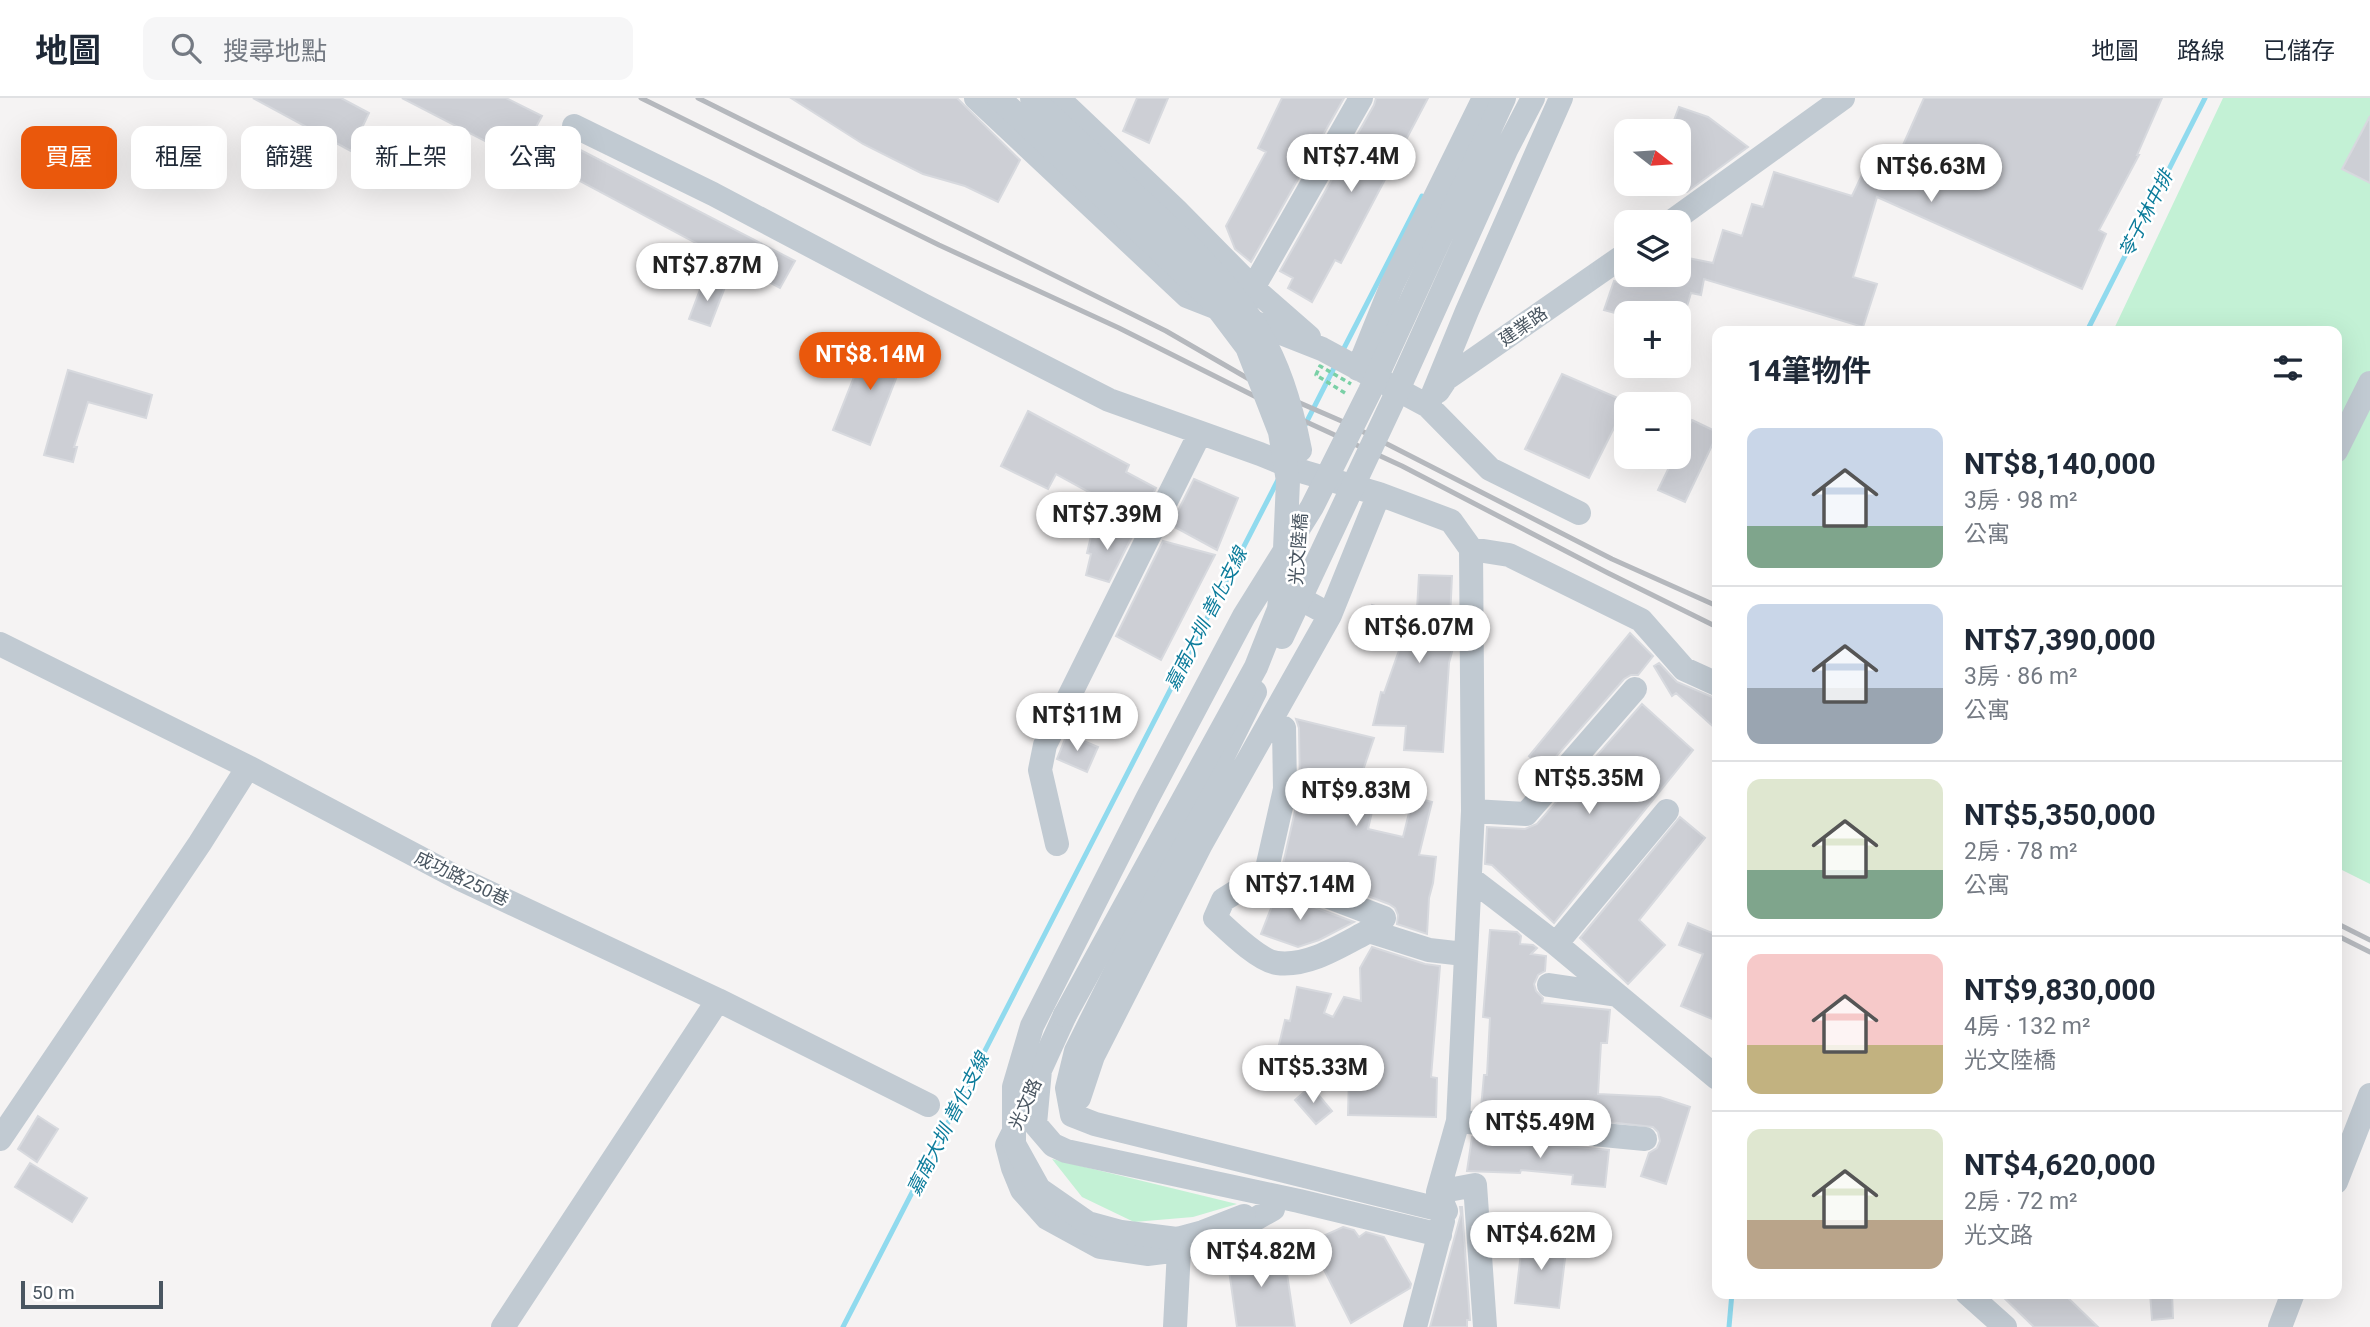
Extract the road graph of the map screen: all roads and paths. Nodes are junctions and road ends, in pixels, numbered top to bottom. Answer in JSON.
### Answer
{"nodes":[{"id":1,"x":976,"y":98,"type":"edge"},
{"id":2,"x":999,"y":98,"type":"edge"},
{"id":3,"x":1032,"y":98,"type":"edge"},
{"id":4,"x":1058,"y":98,"type":"edge"},
{"id":5,"x":1361,"y":98,"type":"edge"},
{"id":6,"x":1484,"y":98,"type":"edge"},
{"id":7,"x":1504,"y":98,"type":"edge"},
{"id":8,"x":1533,"y":98,"type":"edge"},
{"id":9,"x":1561,"y":98,"type":"edge"},
{"id":10,"x":1843,"y":98,"type":"edge"},
{"id":11,"x":581,"y":129,"type":"edge"},
{"id":12,"x":1688,"y":210,"type":"edge"},
{"id":13,"x":1614,"y":262,"type":"edge"},
{"id":14,"x":1392,"y":285,"type":"junction"},
{"id":15,"x":1253,"y":288,"type":"junction"},
{"id":16,"x":1467,"y":311,"type":"junction"},
{"id":17,"x":1242,"y":317,"type":"junction"},
{"id":18,"x":1322,"y":349,"type":"junction"},
{"id":19,"x":1358,"y":369,"type":"junction"},
{"id":20,"x":2370,"y":383,"type":"edge"},
{"id":21,"x":1428,"y":406,"type":"junction"},
{"id":22,"x":1200,"y":433,"type":"junction"},
{"id":23,"x":2342,"y":439,"type":"edge"},
{"id":24,"x":1379,"y":494,"type":"junction"},
{"id":25,"x":1579,"y":513,"type":"dead end"},
{"id":26,"x":1471,"y":549,"type":"junction"},
{"id":27,"x":1330,"y":615,"type":"junction"},
{"id":28,"x":1279,"y":643,"type":"junction"},
{"id":29,"x":0,"y":644,"type":"edge"},
{"id":30,"x":1712,"y":682,"type":"edge"},
{"id":31,"x":1635,"y":689,"type":"dead end"},
{"id":32,"x":1284,"y":728,"type":"dead end"},
{"id":33,"x":248,"y":767,"type":"junction"},
{"id":34,"x":1473,"y":811,"type":"junction"},
{"id":35,"x":1667,"y":811,"type":"dead end"},
{"id":36,"x":1057,"y":844,"type":"dead end"},
{"id":37,"x":1266,"y":873,"type":"junction"},
{"id":38,"x":1469,"y":878,"type":"junction"},
{"id":39,"x":1369,"y":931,"type":"junction"},
{"id":40,"x":1556,"y":944,"type":"junction"},
{"id":41,"x":1464,"y":954,"type":"junction"},
{"id":42,"x":1549,"y":985,"type":"dead end"},
{"id":43,"x":1618,"y":995,"type":"junction"},
{"id":44,"x":718,"y":1000,"type":"junction"},
{"id":45,"x":1040,"y":1070,"type":"junction"},
{"id":46,"x":1712,"y":1075,"type":"edge"},
{"id":47,"x":2370,"y":1095,"type":"edge"},
{"id":48,"x":928,"y":1105,"type":"dead end"},
{"id":49,"x":1072,"y":1115,"type":"junction"},
{"id":50,"x":1458,"y":1121,"type":"junction"},
{"id":51,"x":0,"y":1139,"type":"edge"},
{"id":52,"x":1645,"y":1139,"type":"dead end"},
{"id":53,"x":1007,"y":1145,"type":"junction"},
{"id":54,"x":2342,"y":1167,"type":"edge"},
{"id":55,"x":1299,"y":1201,"type":"junction"},
{"id":56,"x":1442,"y":1201,"type":"junction"},
{"id":57,"x":1273,"y":1209,"type":"junction"},
{"id":58,"x":1440,"y":1235,"type":"junction"},
{"id":59,"x":1179,"y":1250,"type":"junction"},
{"id":60,"x":1974,"y":1299,"type":"edge"},
{"id":61,"x":2291,"y":1299,"type":"edge"},
{"id":62,"x":502,"y":1327,"type":"edge"},
{"id":63,"x":1175,"y":1327,"type":"edge"},
{"id":64,"x":1415,"y":1327,"type":"edge"},
{"id":65,"x":1485,"y":1327,"type":"edge"},
{"id":66,"x":2005,"y":1327,"type":"edge"},
{"id":67,"x":2280,"y":1327,"type":"edge"}],
"edges":[{"from":1,"to":17,"type":"street"},
{"from":2,"to":45,"type":"street","name":"光文陸橋","bridge":true},
{"from":3,"to":28,"type":"street","name":"光文陸橋","bridge":true},
{"from":4,"to":15,"type":"street"},
{"from":5,"to":15,"type":"street"},
{"from":6,"to":14,"type":"street"},
{"from":7,"to":57,"type":"street","bridge":true},
{"from":8,"to":28,"type":"street","bridge":true},
{"from":9,"to":16,"type":"street"},
{"from":10,"to":12,"type":"street"},
{"from":11,"to":22,"type":"street"},
{"from":13,"to":21,"type":"street","name":"建業路"},
{"from":14,"to":16,"type":"street"},
{"from":14,"to":19,"type":"street"},
{"from":15,"to":17,"type":"street"},
{"from":15,"to":18,"type":"street"},
{"from":16,"to":21,"type":"street"},
{"from":17,"to":18,"type":"street"},
{"from":18,"to":19,"type":"street"},
{"from":19,"to":21,"type":"street"},
{"from":20,"to":23,"type":"street"},
{"from":21,"to":25,"type":"street"},
{"from":22,"to":24,"type":"street"},
{"from":22,"to":36,"type":"street"},
{"from":24,"to":26,"type":"street"},
{"from":24,"to":27,"type":"street"},
{"from":26,"to":30,"type":"street"},
{"from":26,"to":34,"type":"street"},
{"from":27,"to":49,"type":"street"},
{"from":27,"to":53,"type":"street"},
{"from":28,"to":49,"type":"street","name":"光文陸橋"},
{"from":29,"to":33,"type":"street","name":"成功路250巷"},
{"from":31,"to":34,"type":"street"},
{"from":32,"to":37,"type":"street"},
{"from":33,"to":44,"type":"street","name":"成功路250巷"},
{"from":33,"to":51,"type":"street"},
{"from":34,"to":38,"type":"street"},
{"from":35,"to":40,"type":"street"},
{"from":37,"to":39,"type":"street"},
{"from":37,"to":39,"type":"street"},
{"from":38,"to":40,"type":"street"},
{"from":38,"to":41,"type":"street"},
{"from":39,"to":41,"type":"street"},
{"from":40,"to":43,"type":"street"},
{"from":41,"to":50,"type":"street"},
{"from":42,"to":43,"type":"street"},
{"from":43,"to":46,"type":"street"},
{"from":44,"to":48,"type":"street","name":"成功路250巷"},
{"from":44,"to":62,"type":"street"},
{"from":45,"to":53,"type":"street","name":"光文路"},
{"from":45,"to":55,"type":"street"},
{"from":47,"to":54,"type":"street"},
{"from":49,"to":56,"type":"street"},
{"from":50,"to":52,"type":"street"},
{"from":50,"to":56,"type":"street"},
{"from":53,"to":59,"type":"street","name":"光文路"},
{"from":55,"to":57,"type":"street"},
{"from":55,"to":58,"type":"street"},
{"from":56,"to":58,"type":"street"},
{"from":56,"to":65,"type":"street"},
{"from":57,"to":59,"type":"street","name":"光文路"},
{"from":58,"to":64,"type":"street"},
{"from":59,"to":63,"type":"street"},
{"from":60,"to":66,"type":"street"},
{"from":61,"to":67,"type":"street"}]}
